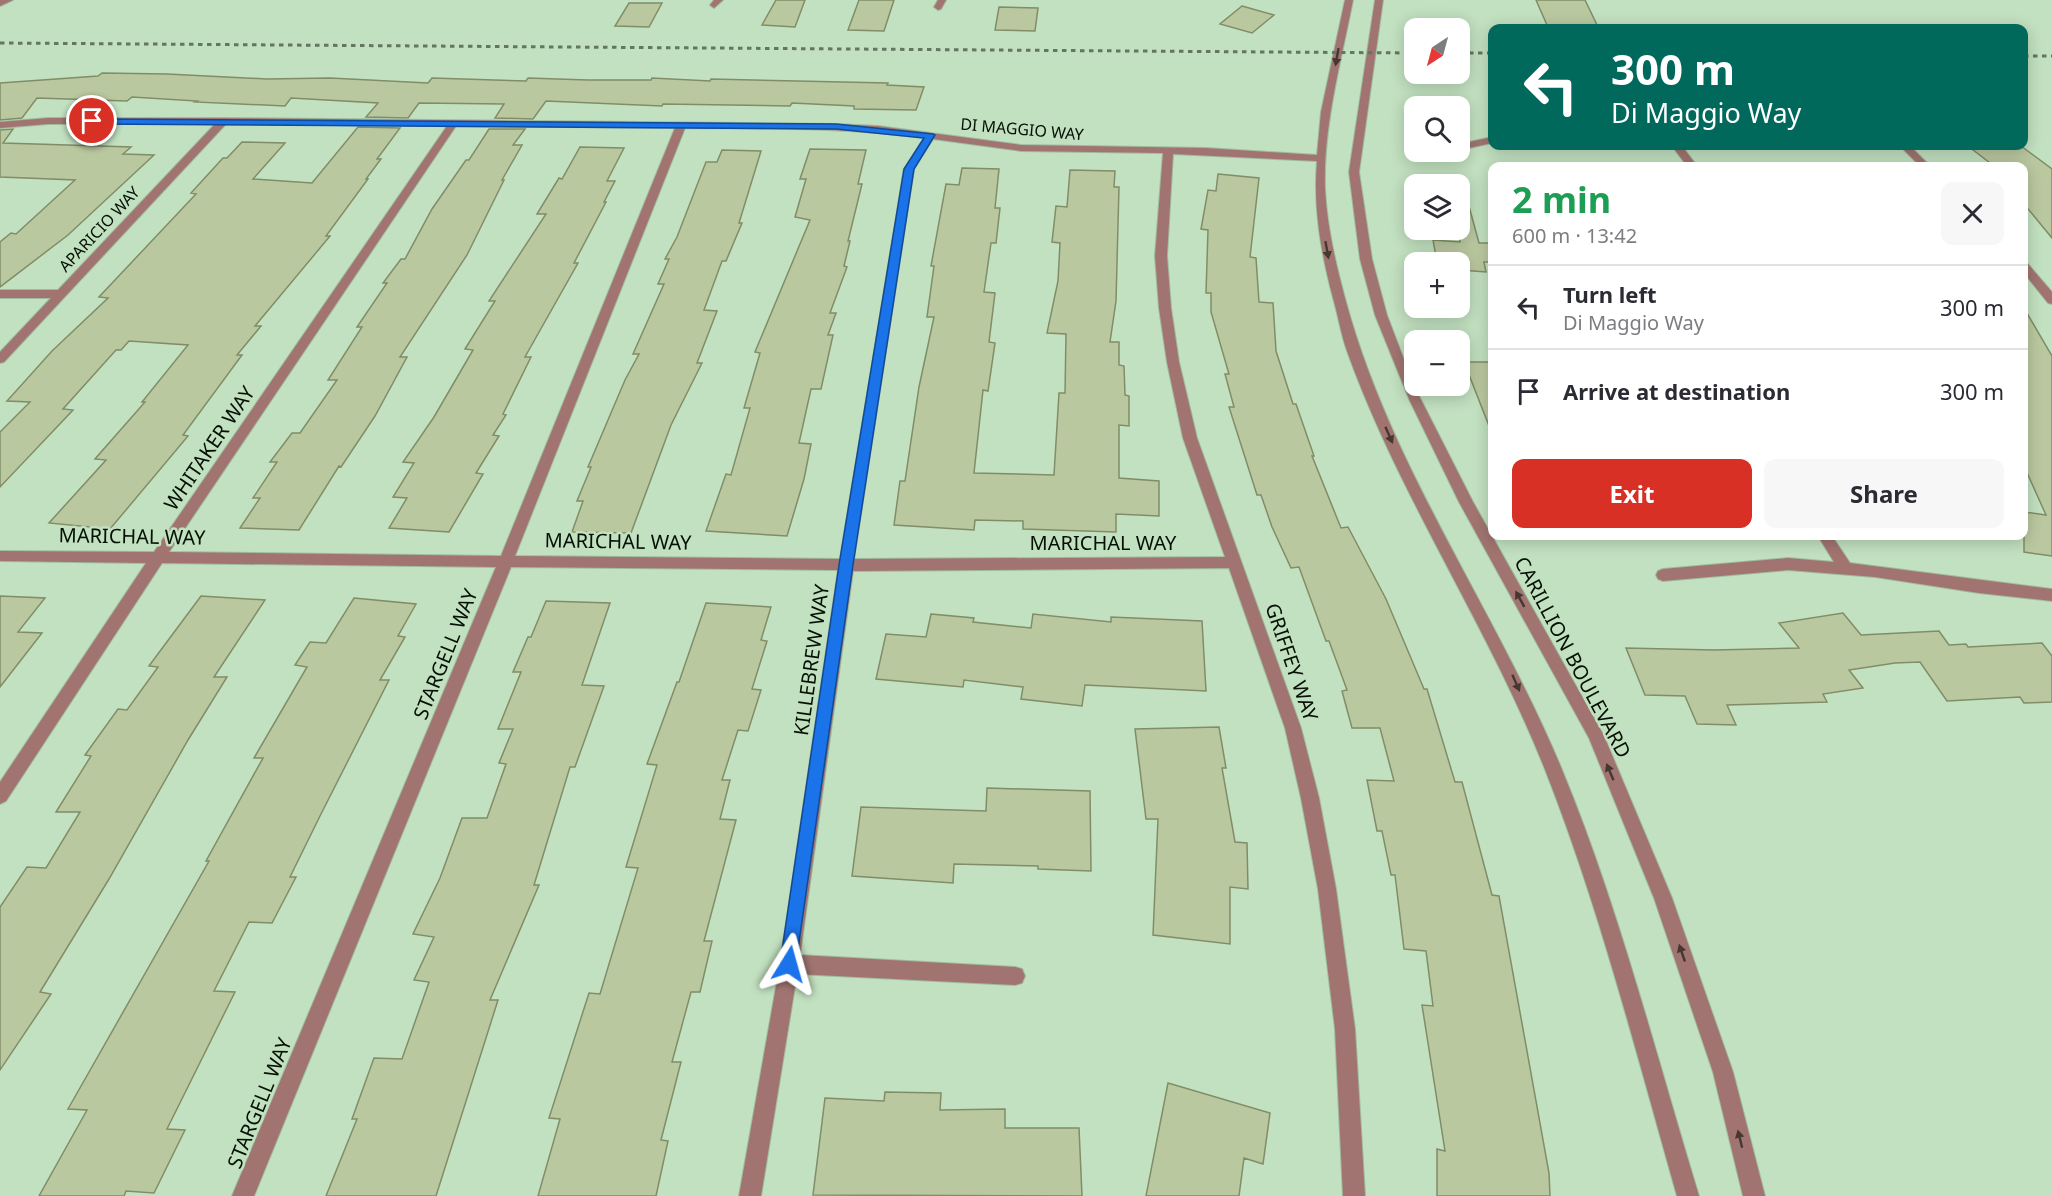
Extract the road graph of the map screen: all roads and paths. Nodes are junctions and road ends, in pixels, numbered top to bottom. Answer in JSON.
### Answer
{"nodes":[{"id":1,"x":9,"y":0,"type":"edge"},
{"id":2,"x":1349,"y":0,"type":"edge"},
{"id":3,"x":1379,"y":0,"type":"edge"},
{"id":4,"x":0,"y":3,"type":"edge"},
{"id":5,"x":223,"y":122,"type":"junction"},
{"id":6,"x":453,"y":124,"type":"junction"},
{"id":7,"x":0,"y":125,"type":"edge"},
{"id":8,"x":681,"y":126,"type":"junction"},
{"id":9,"x":930,"y":135,"type":"junction"},
{"id":10,"x":1488,"y":141,"type":"edge"},
{"id":11,"x":1470,"y":145,"type":"edge"},
{"id":12,"x":1168,"y":150,"type":"junction"},
{"id":13,"x":1909,"y":150,"type":"edge"},
{"id":14,"x":1322,"y":158,"type":"junction"},
{"id":15,"x":1921,"y":162,"type":"edge"},
{"id":16,"x":2028,"y":270,"type":"edge"},
{"id":17,"x":2047,"y":287,"type":"edge"},
{"id":18,"x":0,"y":294,"type":"edge"},
{"id":19,"x":60,"y":294,"type":"junction"},
{"id":20,"x":2052,"y":300,"type":"edge"},
{"id":21,"x":0,"y":359,"type":"edge"},
{"id":22,"x":1828,"y":540,"type":"edge"},
{"id":23,"x":0,"y":556,"type":"edge"},
{"id":24,"x":158,"y":558,"type":"junction"},
{"id":25,"x":506,"y":561,"type":"junction"},
{"id":26,"x":1235,"y":562,"type":"junction"},
{"id":27,"x":846,"y":565,"type":"junction"},
{"id":28,"x":1845,"y":568,"type":"junction"},
{"id":29,"x":1663,"y":575,"type":"dead end"},
{"id":30,"x":2052,"y":595,"type":"edge"},
{"id":31,"x":0,"y":796,"type":"edge"},
{"id":32,"x":789,"y":964,"type":"junction"},
{"id":33,"x":1015,"y":976,"type":"dead end"},
{"id":34,"x":243,"y":1196,"type":"edge"},
{"id":35,"x":750,"y":1196,"type":"edge"},
{"id":36,"x":1354,"y":1196,"type":"edge"},
{"id":37,"x":1688,"y":1196,"type":"edge"},
{"id":38,"x":1754,"y":1196,"type":"edge"}],
"edges":[{"from":1,"to":4,"type":"street"},
{"from":2,"to":14,"type":"street","one_way":true},
{"from":38,"to":3,"type":"street","name":"CARILLION BOULEVARD","one_way":true},
{"from":5,"to":6,"type":"street","name":"DI MAGGIO WAY"},
{"from":5,"to":7,"type":"street","name":"DI MAGGIO WAY"},
{"from":5,"to":19,"type":"street","name":"APARICIO WAY"},
{"from":6,"to":8,"type":"street","name":"DI MAGGIO WAY"},
{"from":6,"to":24,"type":"street","name":"WHITAKER WAY"},
{"from":8,"to":9,"type":"street","name":"DI MAGGIO WAY"},
{"from":8,"to":25,"type":"street","name":"STARGELL WAY"},
{"from":9,"to":12,"type":"street","name":"DI MAGGIO WAY"},
{"from":9,"to":27,"type":"street","name":"KILLEBREW WAY"},
{"from":10,"to":11,"type":"street"},
{"from":12,"to":14,"type":"street","name":"DI MAGGIO WAY"},
{"from":12,"to":26,"type":"street","name":"GRIFFEY WAY"},
{"from":13,"to":15,"type":"street"},
{"from":14,"to":37,"type":"street","one_way":true},
{"from":16,"to":17,"type":"street"},
{"from":17,"to":20,"type":"street"},
{"from":18,"to":19,"type":"street"},
{"from":19,"to":21,"type":"street","name":"APARICIO WAY"},
{"from":22,"to":28,"type":"street"},
{"from":23,"to":24,"type":"street","name":"MARICHAL WAY"},
{"from":24,"to":25,"type":"street","name":"MARICHAL WAY"},
{"from":24,"to":31,"type":"street","name":"WHITAKER WAY"},
{"from":25,"to":27,"type":"street","name":"MARICHAL WAY"},
{"from":25,"to":34,"type":"street","name":"STARGELL WAY"},
{"from":26,"to":27,"type":"street","name":"MARICHAL WAY"},
{"from":26,"to":36,"type":"street","name":"GRIFFEY WAY"},
{"from":27,"to":32,"type":"street","name":"KILLEBREW WAY"},
{"from":28,"to":29,"type":"street"},
{"from":28,"to":30,"type":"street"},
{"from":32,"to":33,"type":"street"},
{"from":32,"to":35,"type":"street","name":"KILLEBREW WAY"}]}
